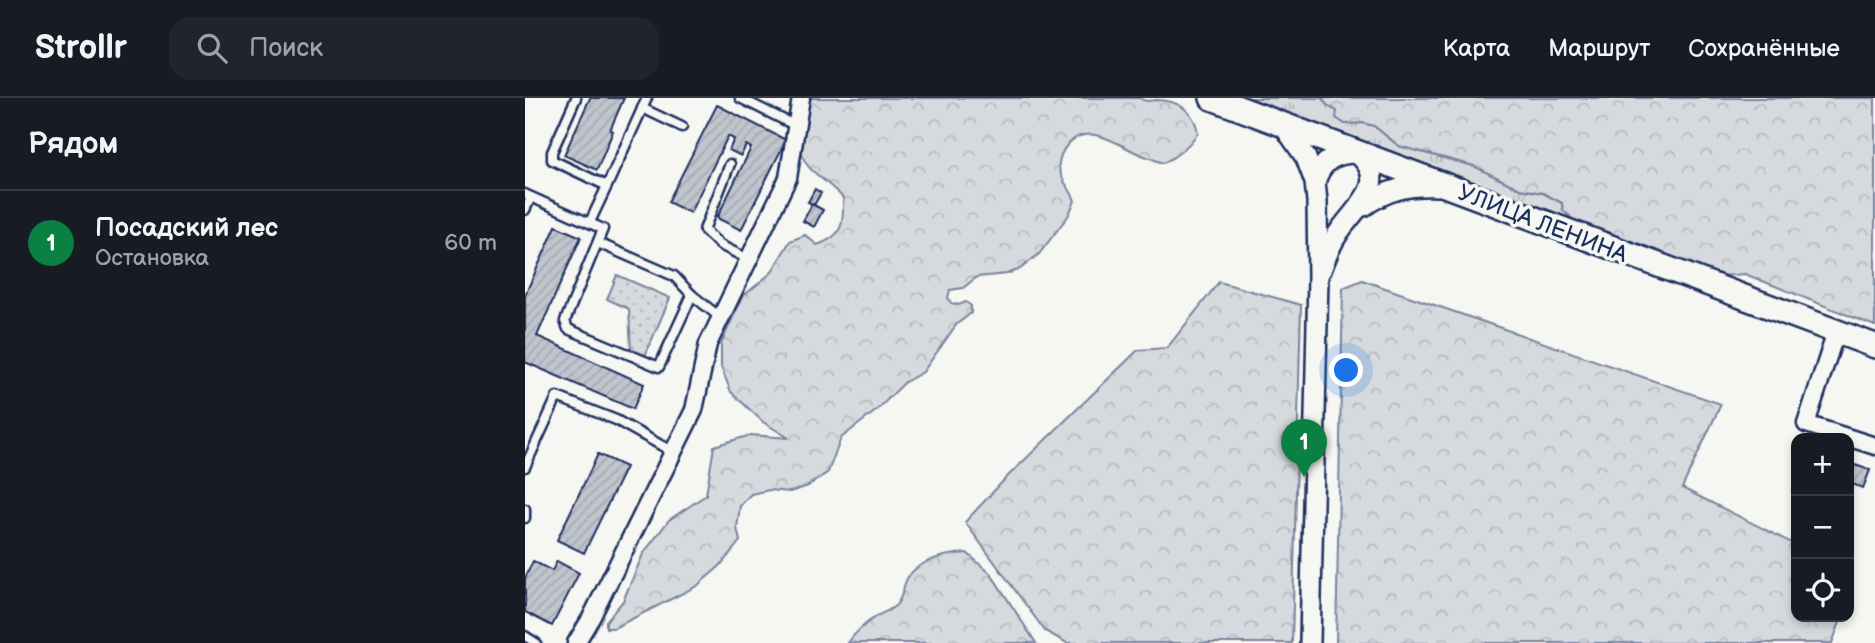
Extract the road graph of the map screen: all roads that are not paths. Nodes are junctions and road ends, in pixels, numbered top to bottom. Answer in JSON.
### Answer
{"nodes":[{"id":1,"x":576,"y":98,"type":"edge"},
{"id":2,"x":647,"y":98,"type":"edge"},
{"id":3,"x":740,"y":98,"type":"edge"},
{"id":4,"x":801,"y":98,"type":"edge"},
{"id":5,"x":1212,"y":98,"type":"edge"},
{"id":6,"x":642,"y":108,"type":"junction"},
{"id":7,"x":1285,"y":126,"type":"junction"},
{"id":8,"x":682,"y":127,"type":"dead end"},
{"id":9,"x":798,"y":127,"type":"junction"},
{"id":10,"x":1357,"y":153,"type":"junction"},
{"id":11,"x":730,"y":164,"type":"dead end"},
{"id":12,"x":1315,"y":182,"type":"junction"},
{"id":13,"x":607,"y":186,"type":"junction"},
{"id":14,"x":1446,"y":187,"type":"junction"},
{"id":15,"x":528,"y":195,"type":"edge"},
{"id":16,"x":525,"y":210,"type":"edge"},
{"id":17,"x":1351,"y":214,"type":"junction"},
{"id":18,"x":590,"y":222,"type":"junction"},
{"id":19,"x":598,"y":243,"type":"junction"},
{"id":20,"x":750,"y":260,"type":"junction"},
{"id":21,"x":1318,"y":277,"type":"junction"},
{"id":22,"x":692,"y":295,"type":"junction"},
{"id":23,"x":721,"y":318,"type":"junction"},
{"id":24,"x":1836,"y":332,"type":"junction"},
{"id":25,"x":1875,"y":346,"type":"edge"},
{"id":26,"x":1875,"y":446,"type":"edge"},
{"id":27,"x":673,"y":452,"type":"junction"},
{"id":28,"x":525,"y":467,"type":"edge"},
{"id":29,"x":525,"y":509,"type":"edge"},
{"id":30,"x":525,"y":518,"type":"edge"},
{"id":31,"x":525,"y":636,"type":"edge"},
{"id":32,"x":536,"y":643,"type":"edge"},
{"id":33,"x":576,"y":643,"type":"edge"},
{"id":34,"x":1310,"y":643,"type":"edge"}],
"edges":[{"from":1,"to":13,"type":"lane"},
{"from":2,"to":6,"type":"lane"},
{"from":3,"to":9,"type":"lane"},
{"from":4,"to":9,"type":"street"},
{"from":5,"to":7,"type":"main road","name":"УЛИЦА ЛЕНИНА"},
{"from":6,"to":8,"type":"lane"},
{"from":6,"to":13,"type":"lane"},
{"from":7,"to":10,"type":"main road","name":"УЛИЦА ЛЕНИНА"},
{"from":7,"to":12,"type":"street"},
{"from":9,"to":20,"type":"street"},
{"from":10,"to":12,"type":"street"},
{"from":10,"to":14,"type":"main road","name":"УЛИЦА ЛЕНИНА"},
{"from":10,"to":17,"type":"street"},
{"from":11,"to":20,"type":"lane"},
{"from":12,"to":21,"type":"street"},
{"from":13,"to":18,"type":"lane"},
{"from":14,"to":17,"type":"street"},
{"from":14,"to":24,"type":"main road","name":"УЛИЦА ЛЕНИНА"},
{"from":15,"to":16,"type":"lane"},
{"from":15,"to":18,"type":"lane"},
{"from":17,"to":21,"type":"street"},
{"from":18,"to":19,"type":"lane"},
{"from":19,"to":22,"type":"lane"},
{"from":19,"to":22,"type":"lane"},
{"from":20,"to":23,"type":"street"},
{"from":21,"to":34,"type":"street"},
{"from":22,"to":23,"type":"lane"},
{"from":23,"to":27,"type":"street"},
{"from":24,"to":25,"type":"main road","name":"УЛИЦА ЛЕНИНА"},
{"from":24,"to":26,"type":"street"},
{"from":27,"to":28,"type":"lane"},
{"from":27,"to":33,"type":"street"},
{"from":29,"to":30,"type":"lane"},
{"from":31,"to":32,"type":"lane"}]}
